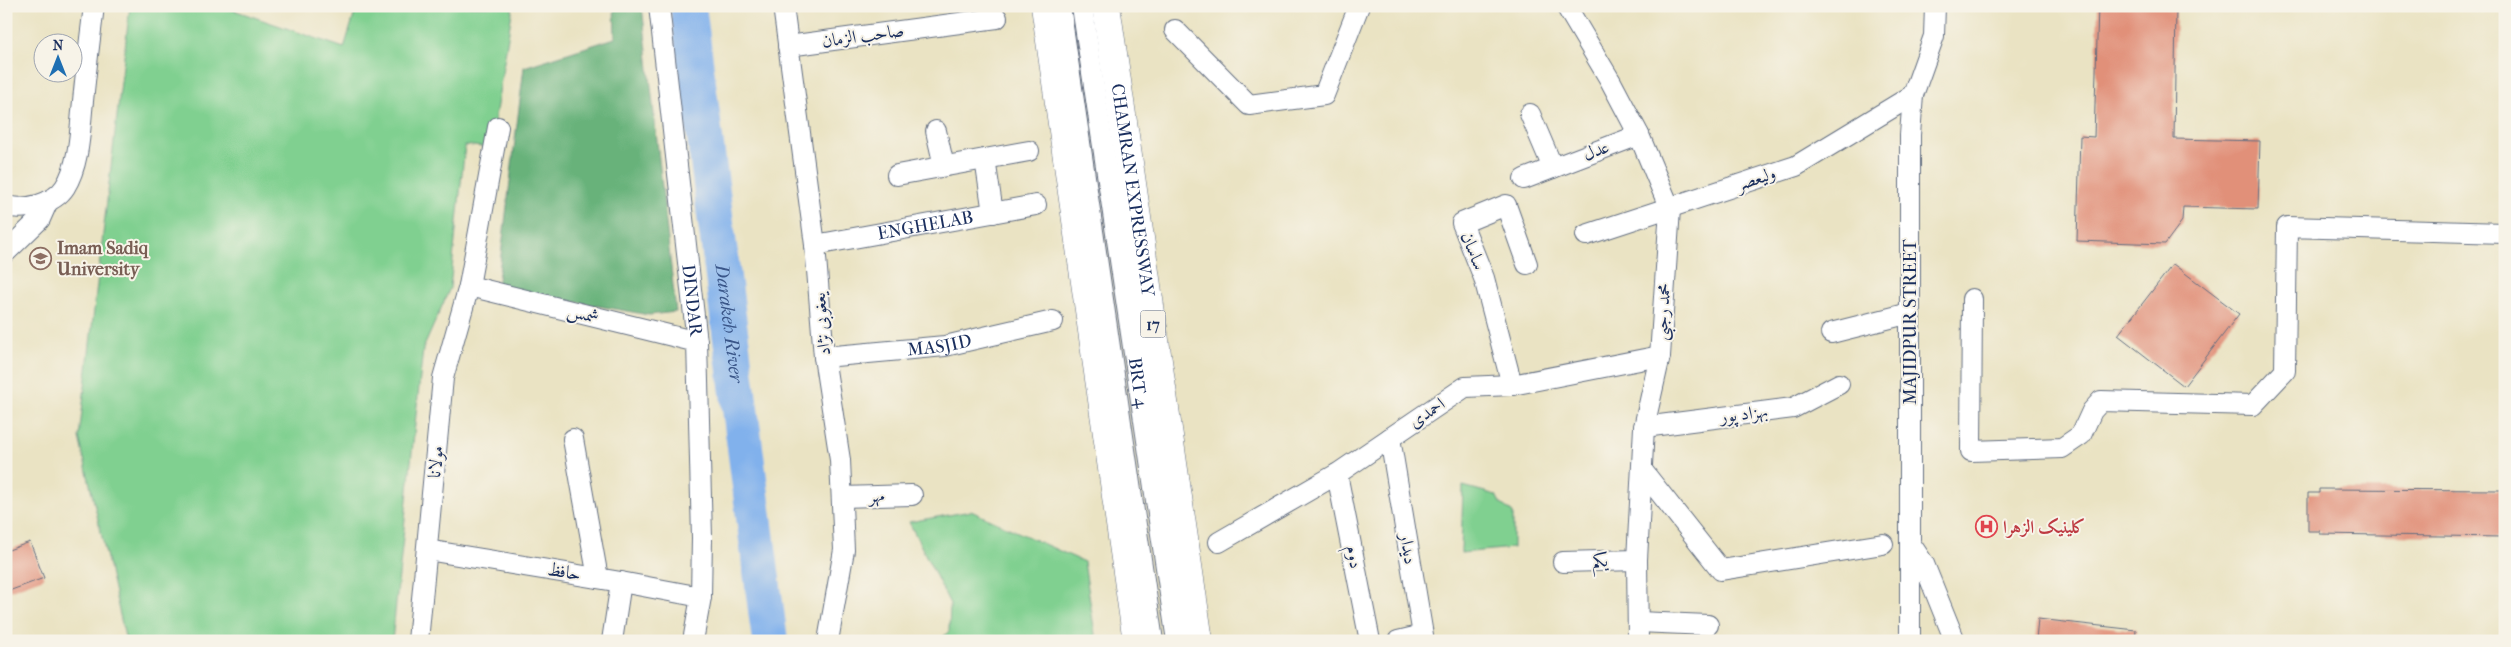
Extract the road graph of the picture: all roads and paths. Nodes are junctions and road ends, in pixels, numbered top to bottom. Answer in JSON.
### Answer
{"nodes":[{"id":1,"x":94,"y":6,"type":"edge"},
{"id":2,"x":659,"y":6,"type":"edge"},
{"id":3,"x":783,"y":6,"type":"edge"},
{"id":4,"x":1045,"y":6,"type":"edge"},
{"id":5,"x":1060,"y":6,"type":"edge"},
{"id":6,"x":1082,"y":6,"type":"edge"},
{"id":7,"x":1106,"y":6,"type":"edge"},
{"id":8,"x":1359,"y":6,"type":"edge"},
{"id":9,"x":1566,"y":6,"type":"edge"},
{"id":10,"x":1936,"y":6,"type":"edge"},
{"id":11,"x":997,"y":18,"type":"dead end"},
{"id":12,"x":1174,"y":30,"type":"dead end"},
{"id":13,"x":788,"y":46,"type":"junction"},
{"id":14,"x":1913,"y":95,"type":"junction"},
{"id":15,"x":1530,"y":114,"type":"dead end"},
{"id":16,"x":498,"y":126,"type":"dead end"},
{"id":17,"x":936,"y":131,"type":"dead end"},
{"id":18,"x":1638,"y":135,"type":"junction"},
{"id":19,"x":1029,"y":151,"type":"dead end"},
{"id":20,"x":985,"y":159,"type":"junction"},
{"id":21,"x":944,"y":166,"type":"junction"},
{"id":22,"x":1553,"y":168,"type":"junction"},
{"id":23,"x":897,"y":175,"type":"dead end"},
{"id":24,"x":1524,"y":179,"type":"dead end"},
{"id":25,"x":48,"y":201,"type":"junction"},
{"id":26,"x":1036,"y":205,"type":"dead end"},
{"id":27,"x":6,"y":206,"type":"edge"},
{"id":28,"x":1670,"y":209,"type":"junction"},
{"id":29,"x":993,"y":213,"type":"junction"},
{"id":30,"x":2505,"y":233,"type":"edge"},
{"id":31,"x":1586,"y":235,"type":"dead end"},
{"id":32,"x":815,"y":245,"type":"junction"},
{"id":33,"x":6,"y":252,"type":"edge"},
{"id":34,"x":1527,"y":264,"type":"dead end"},
{"id":35,"x":469,"y":286,"type":"junction"},
{"id":36,"x":1972,"y":299,"type":"dead end"},
{"id":37,"x":1910,"y":313,"type":"junction"},
{"id":38,"x":1053,"y":320,"type":"dead end"},
{"id":39,"x":1831,"y":333,"type":"dead end"},
{"id":40,"x":696,"y":342,"type":"junction"},
{"id":41,"x":1660,"y":356,"type":"junction"},
{"id":42,"x":824,"y":357,"type":"junction"},
{"id":43,"x":1839,"y":384,"type":"dead end"},
{"id":44,"x":1512,"y":385,"type":"junction"},
{"id":45,"x":1644,"y":427,"type":"junction"},
{"id":46,"x":1390,"y":438,"type":"junction"},
{"id":47,"x":573,"y":439,"type":"dead end"},
{"id":48,"x":1642,"y":470,"type":"junction"},
{"id":49,"x":1337,"y":474,"type":"junction"},
{"id":50,"x":912,"y":495,"type":"dead end"},
{"id":51,"x":842,"y":497,"type":"junction"},
{"id":52,"x":1219,"y":542,"type":"dead end"},
{"id":53,"x":1910,"y":543,"type":"junction"},
{"id":54,"x":1882,"y":544,"type":"dead end"},
{"id":55,"x":427,"y":550,"type":"junction"},
{"id":56,"x":1637,"y":560,"type":"junction"},
{"id":57,"x":1564,"y":562,"type":"dead end"},
{"id":58,"x":598,"y":578,"type":"junction"},
{"id":59,"x":621,"y":582,"type":"junction"},
{"id":60,"x":701,"y":597,"type":"junction"},
{"id":61,"x":1708,"y":625,"type":"dead end"},
{"id":62,"x":1638,"y":631,"type":"edge"},
{"id":63,"x":418,"y":641,"type":"edge"},
{"id":64,"x":612,"y":641,"type":"edge"},
{"id":65,"x":693,"y":641,"type":"edge"},
{"id":66,"x":828,"y":641,"type":"edge"},
{"id":67,"x":1137,"y":641,"type":"edge"},
{"id":68,"x":1153,"y":641,"type":"edge"},
{"id":69,"x":1177,"y":641,"type":"edge"},
{"id":70,"x":1199,"y":641,"type":"edge"},
{"id":71,"x":1370,"y":641,"type":"edge"},
{"id":72,"x":1398,"y":641,"type":"edge"},
{"id":73,"x":1910,"y":641,"type":"edge"},
{"id":74,"x":1955,"y":641,"type":"edge"}],
"edges":[{"from":1,"to":25,"type":"street"},
{"from":2,"to":40,"type":"street","name":"DINDAR"},
{"from":3,"to":13,"type":"street","name":"یعغوبی نژاد"},
{"from":4,"to":67,"type":"highway"},
{"from":5,"to":68,"type":"street","name":"BRT 4"},
{"from":6,"to":69,"type":"street","name":"BRT 4"},
{"from":7,"to":70,"type":"highway","name":"CHAMRAN EXPRESSWAY","number":"17"},
{"from":8,"to":12,"type":"street"},
{"from":9,"to":18,"type":"street","name":"محمد رجبی"},
{"from":10,"to":14,"type":"street","name":"MAJIDPUR STREET"},
{"from":11,"to":13,"type":"street","name":"صاحب الزمان"},
{"from":13,"to":32,"type":"street","name":"یعغوبی نژاد"},
{"from":14,"to":28,"type":"street","name":"ولیعصر"},
{"from":14,"to":37,"type":"street","name":"MAJIDPUR STREET"},
{"from":15,"to":22,"type":"street"},
{"from":16,"to":35,"type":"street","name":"مولانا"},
{"from":17,"to":21,"type":"street"},
{"from":18,"to":22,"type":"street","name":"عدل"},
{"from":18,"to":28,"type":"street","name":"محمد رجبی"},
{"from":19,"to":20,"type":"street"},
{"from":20,"to":21,"type":"street"},
{"from":20,"to":29,"type":"street"},
{"from":21,"to":23,"type":"street"},
{"from":22,"to":24,"type":"street","name":"عدل"},
{"from":25,"to":27,"type":"street"},
{"from":25,"to":33,"type":"street"},
{"from":26,"to":29,"type":"street","name":"ENGHELAB"},
{"from":28,"to":31,"type":"street","name":"ولیعصر"},
{"from":28,"to":41,"type":"street","name":"محمد رجبی"},
{"from":29,"to":32,"type":"street","name":"ENGHELAB"},
{"from":30,"to":36,"type":"street"},
{"from":32,"to":42,"type":"street","name":"یعغوبی نژاد"},
{"from":34,"to":44,"type":"street","name":"ساسان"},
{"from":35,"to":40,"type":"street","name":"شمس"},
{"from":35,"to":55,"type":"street","name":"مولانا"},
{"from":37,"to":39,"type":"street"},
{"from":37,"to":53,"type":"street","name":"MAJIDPUR STREET"},
{"from":38,"to":42,"type":"street","name":"MASJID"},
{"from":40,"to":60,"type":"street","name":"DINDAR"},
{"from":41,"to":44,"type":"street","name":"احمدی"},
{"from":41,"to":45,"type":"street","name":"محمد رجبی"},
{"from":42,"to":51,"type":"street","name":"یعغوبی نژاد"},
{"from":43,"to":45,"type":"street","name":"بهزاد پور"},
{"from":44,"to":46,"type":"street","name":"احمدی"},
{"from":45,"to":48,"type":"street","name":"محمد رجبی"},
{"from":46,"to":49,"type":"street","name":"احمدی"},
{"from":46,"to":72,"type":"street","name":"دیدار"},
{"from":47,"to":58,"type":"street"},
{"from":48,"to":54,"type":"street"},
{"from":48,"to":56,"type":"street","name":"محمد رجبی"},
{"from":49,"to":52,"type":"street","name":"احمدی"},
{"from":49,"to":71,"type":"street","name":"دوم"},
{"from":50,"to":51,"type":"street","name":"مهر"},
{"from":51,"to":66,"type":"street","name":"یعغوبی نژاد"},
{"from":53,"to":73,"type":"street","name":"MAJIDPUR STREET"},
{"from":53,"to":74,"type":"street"},
{"from":55,"to":58,"type":"street","name":"حافظ"},
{"from":55,"to":63,"type":"street","name":"مولانا"},
{"from":56,"to":57,"type":"street","name":"یکم"},
{"from":56,"to":62,"type":"street","name":"محمد رجبی"},
{"from":58,"to":59,"type":"street","name":"حافظ"},
{"from":59,"to":60,"type":"street","name":"حافظ"},
{"from":59,"to":64,"type":"street"},
{"from":60,"to":65,"type":"street","name":"DINDAR"},
{"from":61,"to":62,"type":"street"}]}
